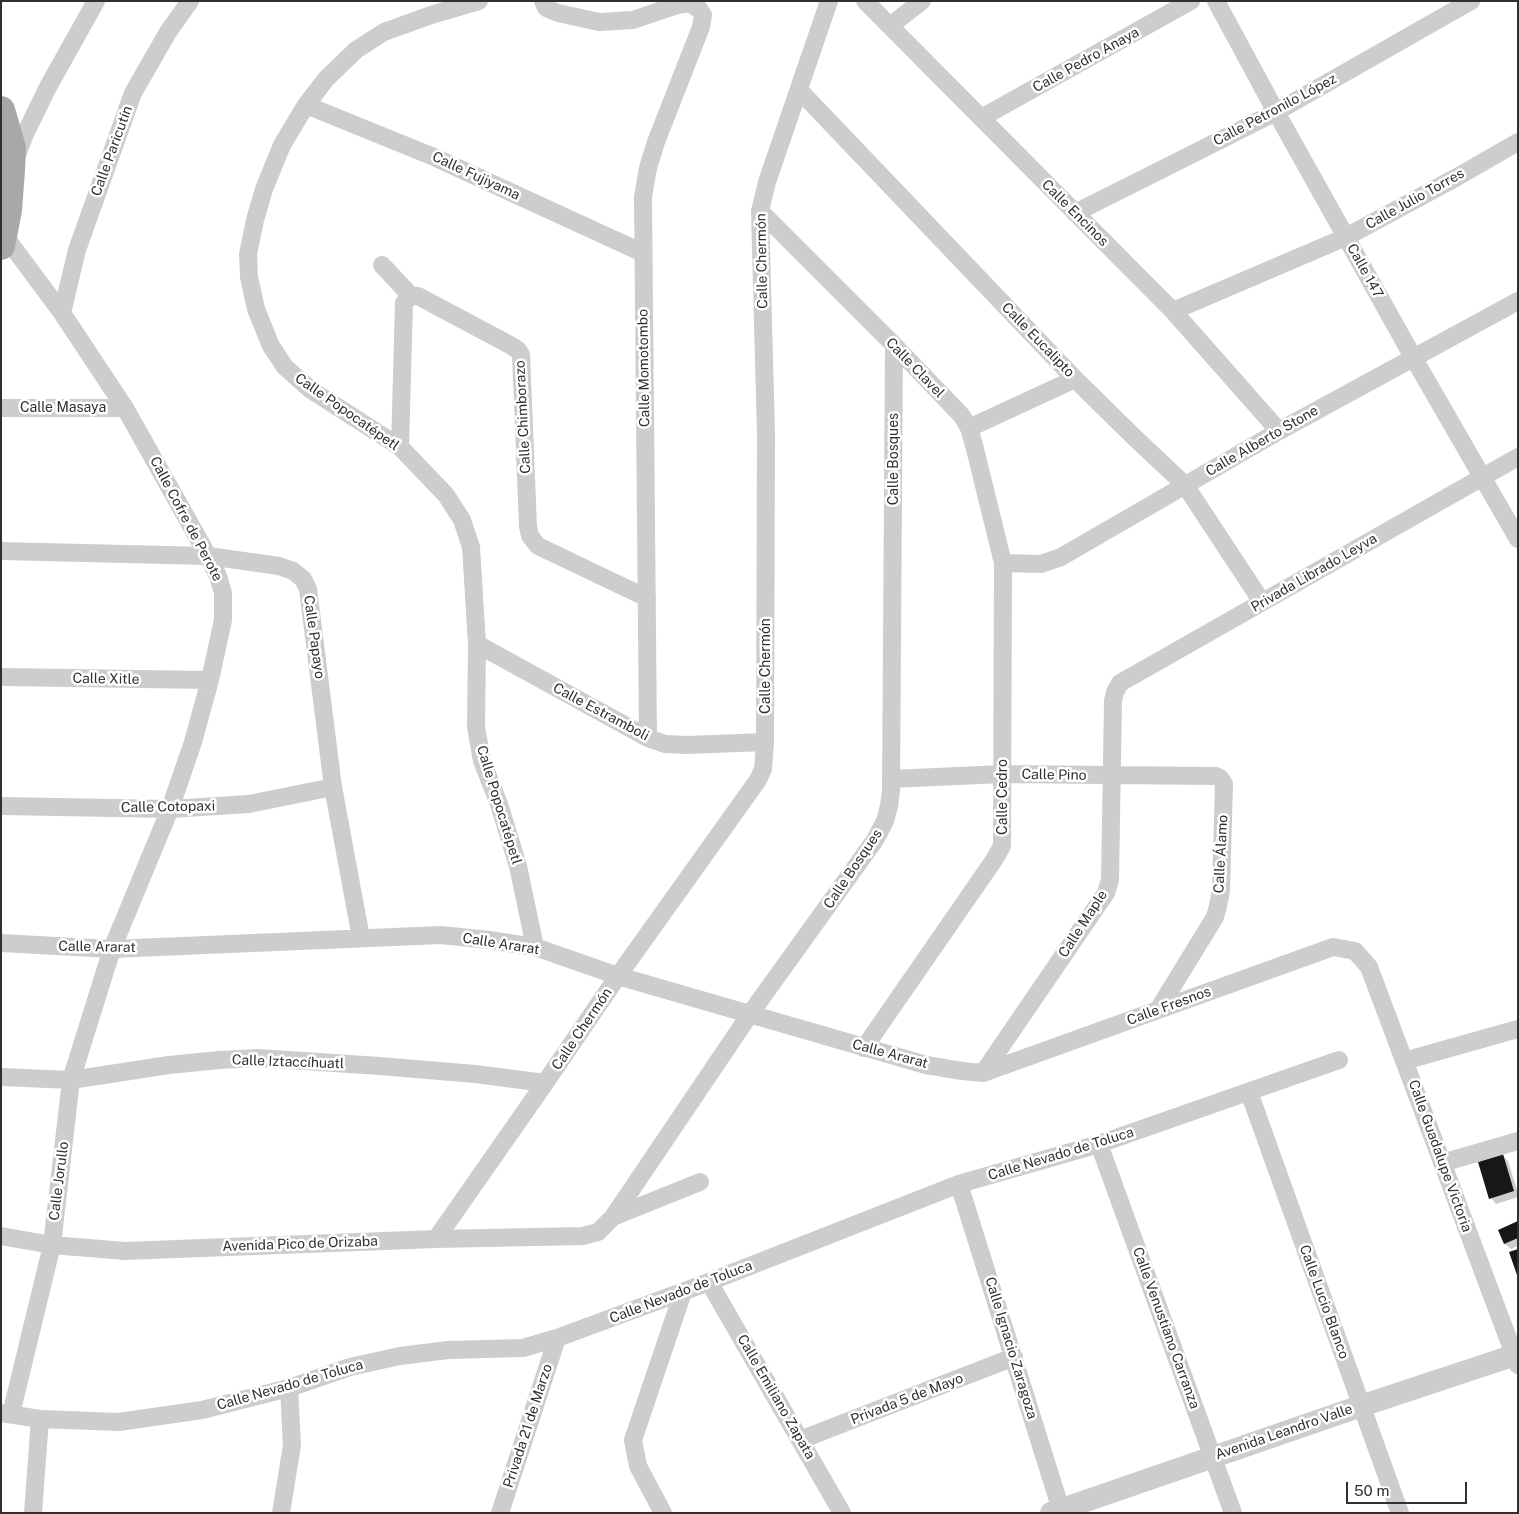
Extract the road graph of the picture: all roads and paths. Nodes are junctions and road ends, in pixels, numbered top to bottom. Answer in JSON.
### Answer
{"nodes":[{"id":1,"x":96,"y":1,"type":"edge"},
{"id":2,"x":190,"y":1,"type":"edge"},
{"id":3,"x":479,"y":1,"type":"edge"},
{"id":4,"x":543,"y":1,"type":"edge"},
{"id":5,"x":829,"y":1,"type":"edge"},
{"id":6,"x":865,"y":1,"type":"edge"},
{"id":7,"x":922,"y":1,"type":"edge"},
{"id":8,"x":1192,"y":1,"type":"edge"},
{"id":9,"x":1216,"y":1,"type":"edge"},
{"id":10,"x":1471,"y":1,"type":"edge"},
{"id":11,"x":890,"y":26,"type":"junction"},
{"id":12,"x":798,"y":90,"type":"junction"},
{"id":13,"x":306,"y":105,"type":"junction"},
{"id":14,"x":1,"y":110,"type":"edge"},
{"id":15,"x":1276,"y":112,"type":"junction"},
{"id":16,"x":982,"y":118,"type":"junction"},
{"id":17,"x":1518,"y":142,"type":"edge"},
{"id":18,"x":11,"y":170,"type":"junction"},
{"id":19,"x":760,"y":211,"type":"junction"},
{"id":20,"x":1075,"y":213,"type":"junction"},
{"id":21,"x":1346,"y":237,"type":"junction"},
{"id":22,"x":2,"y":240,"type":"edge"},
{"id":23,"x":643,"y":254,"type":"junction"},
{"id":24,"x":382,"y":265,"type":"dead end"},
{"id":25,"x":411,"y":296,"type":"junction"},
{"id":26,"x":1518,"y":300,"type":"edge"},
{"id":27,"x":1173,"y":311,"type":"junction"},
{"id":28,"x":62,"y":313,"type":"junction"},
{"id":29,"x":894,"y":345,"type":"junction"},
{"id":30,"x":1413,"y":357,"type":"junction"},
{"id":31,"x":1075,"y":379,"type":"junction"},
{"id":32,"x":1,"y":408,"type":"edge"},
{"id":33,"x":126,"y":408,"type":"junction"},
{"id":34,"x":969,"y":428,"type":"junction"},
{"id":35,"x":1279,"y":430,"type":"junction"},
{"id":36,"x":400,"y":447,"type":"junction"},
{"id":37,"x":1518,"y":457,"type":"edge"},
{"id":38,"x":1481,"y":478,"type":"junction"},
{"id":39,"x":1185,"y":485,"type":"junction"},
{"id":40,"x":1518,"y":540,"type":"edge"},
{"id":41,"x":1,"y":551,"type":"edge"},
{"id":42,"x":208,"y":556,"type":"junction"},
{"id":43,"x":1003,"y":563,"type":"junction"},
{"id":44,"x":647,"y":598,"type":"junction"},
{"id":45,"x":1262,"y":602,"type":"junction"},
{"id":46,"x":477,"y":644,"type":"junction"},
{"id":47,"x":1,"y":677,"type":"edge"},
{"id":48,"x":210,"y":680,"type":"junction"},
{"id":49,"x":1115,"y":692,"type":"joint"},
{"id":50,"x":648,"y":738,"type":"junction"},
{"id":51,"x":765,"y":742,"type":"junction"},
{"id":52,"x":1003,"y":774,"type":"junction"},
{"id":53,"x":1112,"y":775,"type":"junction"},
{"id":54,"x":1216,"y":776,"type":"joint"},
{"id":55,"x":891,"y":779,"type":"junction"},
{"id":56,"x":333,"y":787,"type":"junction"},
{"id":57,"x":1,"y":806,"type":"edge"},
{"id":58,"x":170,"y":809,"type":"junction"},
{"id":59,"x":362,"y":938,"type":"junction"},
{"id":60,"x":1,"y":943,"type":"edge"},
{"id":61,"x":535,"y":947,"type":"junction"},
{"id":62,"x":112,"y":949,"type":"junction"},
{"id":63,"x":1355,"y":951,"type":"joint"},
{"id":64,"x":618,"y":976,"type":"junction"},
{"id":65,"x":1158,"y":1010,"type":"junction"},
{"id":66,"x":750,"y":1014,"type":"junction"},
{"id":67,"x":1518,"y":1029,"type":"edge"},
{"id":68,"x":864,"y":1048,"type":"junction"},
{"id":69,"x":1339,"y":1060,"type":"dead end"},
{"id":70,"x":1404,"y":1061,"type":"junction"},
{"id":71,"x":983,"y":1073,"type":"junction"},
{"id":72,"x":1,"y":1078,"type":"edge"},
{"id":73,"x":71,"y":1080,"type":"junction"},
{"id":74,"x":545,"y":1083,"type":"junction"},
{"id":75,"x":1249,"y":1092,"type":"junction"},
{"id":76,"x":1518,"y":1141,"type":"edge"},
{"id":77,"x":1099,"y":1144,"type":"junction"},
{"id":78,"x":1442,"y":1162,"type":"junction"},
{"id":79,"x":700,"y":1182,"type":"dead end"},
{"id":80,"x":959,"y":1184,"type":"junction"},
{"id":81,"x":613,"y":1217,"type":"junction"},
{"id":82,"x":598,"y":1232,"type":"joint"},
{"id":83,"x":1,"y":1236,"type":"edge"},
{"id":84,"x":436,"y":1239,"type":"junction"},
{"id":85,"x":52,"y":1245,"type":"junction"},
{"id":86,"x":709,"y":1282,"type":"junction"},
{"id":87,"x":683,"y":1292,"type":"junction"},
{"id":88,"x":557,"y":1338,"type":"junction"},
{"id":89,"x":1014,"y":1357,"type":"junction"},
{"id":90,"x":1517,"y":1358,"type":"edge"},
{"id":91,"x":289,"y":1388,"type":"junction"},
{"id":92,"x":1361,"y":1406,"type":"junction"},
{"id":93,"x":6,"y":1413,"type":"edge"},
{"id":94,"x":40,"y":1419,"type":"junction"},
{"id":95,"x":800,"y":1440,"type":"junction"},
{"id":96,"x":1213,"y":1457,"type":"junction"},
{"id":97,"x":1058,"y":1512,"type":"edge"},
{"id":98,"x":33,"y":1513,"type":"edge"},
{"id":99,"x":281,"y":1513,"type":"edge"},
{"id":100,"x":500,"y":1513,"type":"edge"},
{"id":101,"x":663,"y":1513,"type":"edge"},
{"id":102,"x":842,"y":1513,"type":"edge"},
{"id":103,"x":1233,"y":1513,"type":"edge"},
{"id":104,"x":1400,"y":1513,"type":"edge"}],
"edges":[{"from":1,"to":18,"type":"street"},
{"from":2,"to":28,"type":"street","name":"Calle Paricutín"},
{"from":3,"to":13,"type":"street","name":"Calle Popocatépetl"},
{"from":4,"to":23,"type":"street","name":"Calle Momotombo"},
{"from":5,"to":12,"type":"street","name":"Calle Chermón"},
{"from":6,"to":11,"type":"street","name":"Calle Encinos"},
{"from":7,"to":11,"type":"street"},
{"from":8,"to":16,"type":"street","name":"Calle Pedro Anaya"},
{"from":9,"to":15,"type":"street","name":"Calle 147"},
{"from":10,"to":15,"type":"street","name":"Calle Petronilo López"},
{"from":11,"to":16,"type":"street","name":"Calle Encinos"},
{"from":12,"to":19,"type":"street","name":"Calle Chermón"},
{"from":12,"to":31,"type":"street","name":"Calle Eucalipto"},
{"from":13,"to":23,"type":"street","name":"Calle Fujiyama"},
{"from":13,"to":36,"type":"street","name":"Calle Popocatépetl"},
{"from":14,"to":18,"type":"main road"},
{"from":15,"to":20,"type":"street","name":"Calle Petronilo López"},
{"from":15,"to":21,"type":"street","name":"Calle 147"},
{"from":16,"to":20,"type":"street","name":"Calle Encinos"},
{"from":17,"to":21,"type":"street","name":"Calle Julio Torres"},
{"from":18,"to":22,"type":"main road"},
{"from":19,"to":29,"type":"street","name":"Calle Clavel"},
{"from":19,"to":51,"type":"street","name":"Calle Chermón"},
{"from":20,"to":27,"type":"street","name":"Calle Encinos"},
{"from":21,"to":27,"type":"street","name":"Calle Julio Torres"},
{"from":21,"to":30,"type":"street","name":"Calle 147"},
{"from":22,"to":28,"type":"street","name":"Calle Cofre de Perote"},
{"from":23,"to":44,"type":"street","name":"Calle Momotombo"},
{"from":24,"to":25,"type":"street"},
{"from":25,"to":36,"type":"street"},
{"from":25,"to":44,"type":"street","name":"Calle Chimborazo"},
{"from":26,"to":30,"type":"street","name":"Calle Alberto Stone"},
{"from":27,"to":35,"type":"street","name":"Calle Encinos"},
{"from":28,"to":33,"type":"street","name":"Calle Cofre de Perote"},
{"from":29,"to":34,"type":"street","name":"Calle Clavel"},
{"from":29,"to":55,"type":"street","name":"Calle Bosques"},
{"from":30,"to":35,"type":"street","name":"Calle Alberto Stone"},
{"from":30,"to":38,"type":"street","name":"Calle 147"},
{"from":31,"to":34,"type":"street"},
{"from":31,"to":39,"type":"street","name":"Calle Eucalipto"},
{"from":32,"to":33,"type":"street","name":"Calle Masaya"},
{"from":33,"to":42,"type":"street","name":"Calle Cofre de Perote"},
{"from":34,"to":43,"type":"street","name":"Calle Clavel"},
{"from":35,"to":39,"type":"street","name":"Calle Alberto Stone"},
{"from":36,"to":46,"type":"street","name":"Calle Popocatépetl"},
{"from":37,"to":38,"type":"street","name":"Privada Librado Leyva"},
{"from":38,"to":40,"type":"street","name":"Calle 147"},
{"from":38,"to":45,"type":"street","name":"Privada Librado Leyva"},
{"from":39,"to":43,"type":"street","name":"Calle Alberto Stone"},
{"from":39,"to":45,"type":"street","name":"Calle Eucalipto"},
{"from":41,"to":42,"type":"street","name":"Calle Papayo"},
{"from":42,"to":48,"type":"street","name":"Calle Cofre de Perote"},
{"from":42,"to":56,"type":"street","name":"Calle Papayo"},
{"from":43,"to":52,"type":"street","name":"Calle Cedro"},
{"from":44,"to":50,"type":"street","name":"Calle Momotombo"},
{"from":45,"to":49,"type":"street","name":"Privada Librado Leyva"},
{"from":46,"to":50,"type":"street","name":"Calle Estramboli"},
{"from":46,"to":61,"type":"street","name":"Calle Popocatépetl"},
{"from":47,"to":48,"type":"street","name":"Calle Xitle"},
{"from":48,"to":58,"type":"street","name":"Calle Cofre de Perote"},
{"from":49,"to":53,"type":"street","name":"Calle Maple"},
{"from":50,"to":51,"type":"street","name":"Calle Estramboli"},
{"from":51,"to":64,"type":"street","name":"Calle Chermón"},
{"from":52,"to":53,"type":"street","name":"Calle Pino"},
{"from":52,"to":55,"type":"street","name":"Calle Pino"},
{"from":52,"to":68,"type":"street","name":"Calle Cedro"},
{"from":53,"to":54,"type":"street","name":"Calle Pino"},
{"from":53,"to":71,"type":"street","name":"Calle Maple"},
{"from":54,"to":65,"type":"street","name":"Calle Álamo"},
{"from":55,"to":66,"type":"street","name":"Calle Bosques"},
{"from":56,"to":58,"type":"street","name":"Calle Cotopaxi"},
{"from":56,"to":59,"type":"street","name":"Calle Papayo"},
{"from":57,"to":58,"type":"street","name":"Calle Cotopaxi"},
{"from":58,"to":62,"type":"street","name":"Calle Cofre de Perote"},
{"from":59,"to":61,"type":"street","name":"Calle Ararat"},
{"from":59,"to":62,"type":"street","name":"Calle Ararat"},
{"from":60,"to":62,"type":"street","name":"Calle Ararat"},
{"from":61,"to":64,"type":"street","name":"Calle Ararat"},
{"from":62,"to":73,"type":"street","name":"Calle Jorullo"},
{"from":63,"to":65,"type":"street","name":"Calle Fresnos"},
{"from":63,"to":70,"type":"street","name":"Calle Guadalupe Victoria"},
{"from":64,"to":66,"type":"street","name":"Calle Ararat"},
{"from":64,"to":74,"type":"street","name":"Calle Chermón"},
{"from":65,"to":71,"type":"street","name":"Calle Fresnos"},
{"from":66,"to":68,"type":"street","name":"Calle Ararat"},
{"from":66,"to":81,"type":"street","name":"Calle Bosques"},
{"from":67,"to":70,"type":"street"},
{"from":68,"to":71,"type":"street","name":"Calle Ararat"},
{"from":69,"to":75,"type":"street","name":"Calle Nevado de Toluca"},
{"from":70,"to":78,"type":"street","name":"Calle Guadalupe Victoria"},
{"from":72,"to":73,"type":"street","name":"Calle Iztaccíhuatl"},
{"from":73,"to":74,"type":"street","name":"Calle Iztaccíhuatl"},
{"from":73,"to":85,"type":"street","name":"Calle Jorullo"},
{"from":74,"to":84,"type":"street","name":"Calle Chermón"},
{"from":75,"to":77,"type":"street","name":"Calle Nevado de Toluca"},
{"from":75,"to":92,"type":"street","name":"Calle Lucio Blanco"},
{"from":76,"to":78,"type":"street"},
{"from":77,"to":80,"type":"street","name":"Calle Nevado de Toluca"},
{"from":77,"to":96,"type":"street","name":"Calle Venustiano Carranza"},
{"from":78,"to":90,"type":"street","name":"Calle Guadalupe Victoria"},
{"from":79,"to":81,"type":"street"},
{"from":80,"to":86,"type":"street","name":"Calle Nevado de Toluca"},
{"from":80,"to":89,"type":"street","name":"Calle Ignacio Zaragoza"},
{"from":81,"to":82,"type":"street","name":"Calle Bosques"},
{"from":82,"to":84,"type":"street","name":"Avenida Pico de Orizaba"},
{"from":83,"to":85,"type":"street","name":"Avenida Pico de Orizaba"},
{"from":84,"to":85,"type":"street","name":"Avenida Pico de Orizaba"},
{"from":85,"to":93,"type":"street","name":"Calle Jorullo"},
{"from":86,"to":87,"type":"street","name":"Calle Nevado de Toluca"},
{"from":86,"to":95,"type":"street","name":"Calle Emiliano Zapata"},
{"from":87,"to":88,"type":"street","name":"Calle Nevado de Toluca"},
{"from":87,"to":101,"type":"street"},
{"from":88,"to":91,"type":"street","name":"Calle Nevado de Toluca"},
{"from":88,"to":100,"type":"street","name":"Privada 21 de Marzo"},
{"from":89,"to":95,"type":"street","name":"Privada 5 de Mayo"},
{"from":89,"to":97,"type":"street","name":"Calle Ignacio Zaragoza"},
{"from":90,"to":92,"type":"street","name":"Avenida Leandro Valle"},
{"from":91,"to":94,"type":"street","name":"Calle Nevado de Toluca"},
{"from":91,"to":99,"type":"street"},
{"from":92,"to":96,"type":"street","name":"Avenida Leandro Valle"},
{"from":92,"to":104,"type":"street","name":"Calle Lucio Blanco"},
{"from":93,"to":94,"type":"street","name":"Calle Nevado de Toluca"},
{"from":94,"to":98,"type":"street"},
{"from":95,"to":102,"type":"street","name":"Calle Emiliano Zapata"},
{"from":96,"to":97,"type":"street","name":"Avenida Leandro Valle"},
{"from":96,"to":103,"type":"street","name":"Calle Venustiano Carranza"}]}
